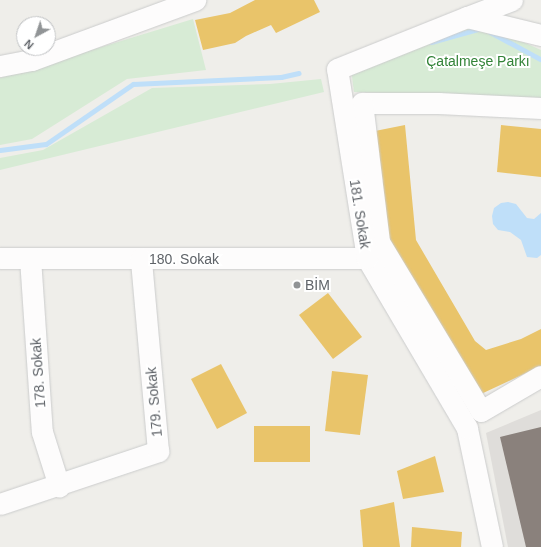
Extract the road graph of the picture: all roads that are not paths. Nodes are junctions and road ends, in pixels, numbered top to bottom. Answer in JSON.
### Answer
{"nodes":[{"id":1,"x":195,"y":0,"type":"edge"},
{"id":2,"x":512,"y":0,"type":"edge"},
{"id":3,"x":470,"y":9,"type":"edge"},
{"id":4,"x":541,"y":35,"type":"edge"},
{"id":5,"x":0,"y":66,"type":"edge"},
{"id":6,"x":541,"y":108,"type":"edge"},
{"id":7,"x":0,"y":258,"type":"edge"},
{"id":8,"x":30,"y":258,"type":"junction"},
{"id":9,"x":367,"y":258,"type":"junction"},
{"id":10,"x":141,"y":259,"type":"junction"},
{"id":11,"x":541,"y":376,"type":"edge"},
{"id":12,"x":59,"y":486,"type":"junction"},
{"id":13,"x":0,"y":504,"type":"edge"},
{"id":14,"x":492,"y":547,"type":"edge"}],
"edges":[{"from":1,"to":5,"type":"street"},
{"from":2,"to":3,"type":"street"},
{"from":3,"to":4,"type":"street"},
{"from":3,"to":9,"type":"street","name":"181. Sokak"},
{"from":6,"to":11,"type":"street"},
{"from":7,"to":8,"type":"street","name":"180. Sokak"},
{"from":8,"to":10,"type":"street","name":"180. Sokak"},
{"from":8,"to":12,"type":"street","name":"178. Sokak"},
{"from":9,"to":10,"type":"street","name":"180. Sokak"},
{"from":9,"to":14,"type":"street","name":"181. Sokak"},
{"from":10,"to":12,"type":"street","name":"179. Sokak"},
{"from":12,"to":13,"type":"street","name":"179. Sokak"}]}
